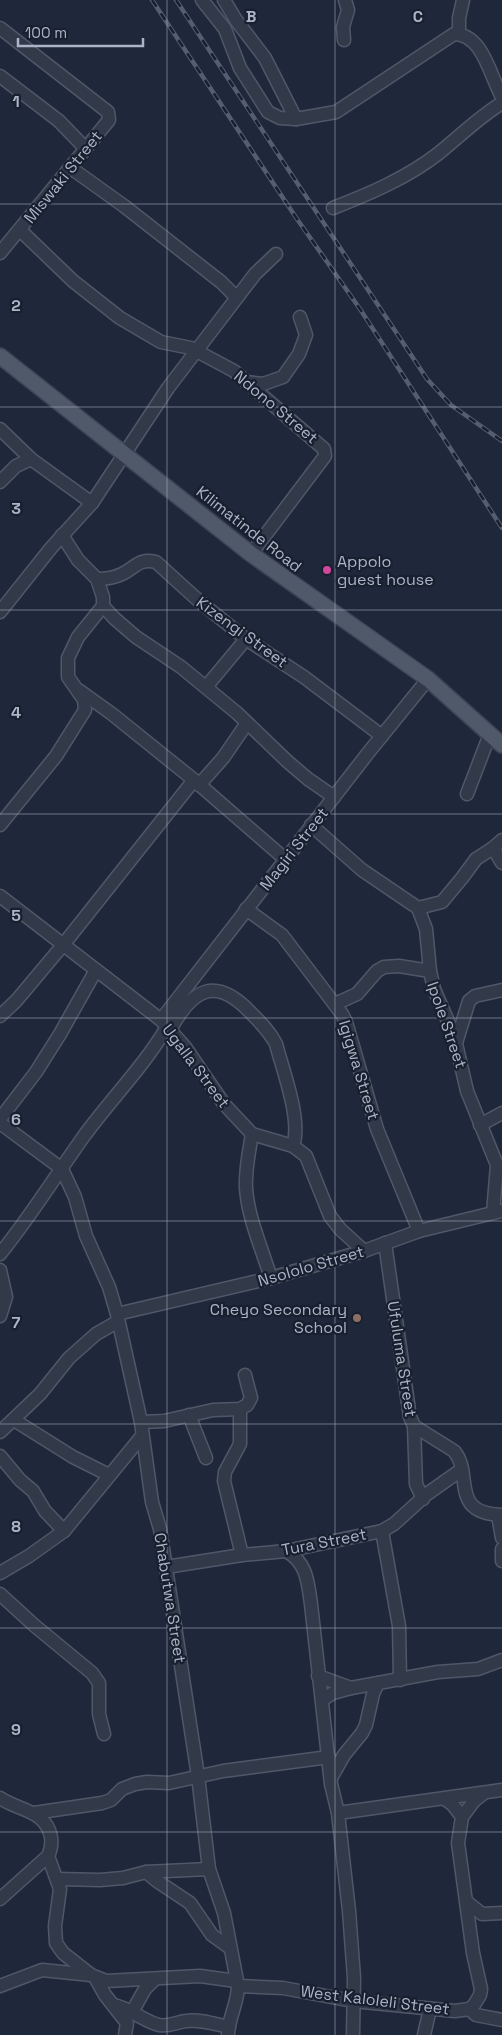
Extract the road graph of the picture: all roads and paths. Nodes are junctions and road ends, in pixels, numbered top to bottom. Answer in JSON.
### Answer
{"nodes":[{"id":1,"x":202,"y":0,"type":"edge"},
{"id":2,"x":224,"y":0,"type":"edge"},
{"id":3,"x":346,"y":0,"type":"edge"},
{"id":4,"x":463,"y":0,"type":"edge"},
{"id":5,"x":0,"y":28,"type":"edge"},
{"id":6,"x":460,"y":34,"type":"junction"},
{"id":7,"x":344,"y":40,"type":"dead end"},
{"id":8,"x":0,"y":76,"type":"edge"},
{"id":9,"x":502,"y":97,"type":"edge"},
{"id":10,"x":502,"y":103,"type":"edge"},
{"id":11,"x":296,"y":119,"type":"junction"},
{"id":12,"x":86,"y":149,"type":"junction"},
{"id":13,"x":71,"y":168,"type":"junction"},
{"id":14,"x":333,"y":208,"type":"dead end"},
{"id":15,"x":20,"y":230,"type":"junction"},
{"id":16,"x":2,"y":245,"type":"edge"},
{"id":17,"x":276,"y":254,"type":"dead end"},
{"id":18,"x":236,"y":297,"type":"junction"},
{"id":19,"x":300,"y":317,"type":"dead end"},
{"id":20,"x":196,"y":351,"type":"junction"},
{"id":21,"x":0,"y":356,"type":"edge"},
{"id":22,"x":246,"y":382,"type":"junction"},
{"id":23,"x":0,"y":429,"type":"edge"},
{"id":24,"x":125,"y":454,"type":"junction"},
{"id":25,"x":31,"y":459,"type":"junction"},
{"id":26,"x":0,"y":482,"type":"edge"},
{"id":27,"x":92,"y":503,"type":"junction"},
{"id":28,"x":62,"y":535,"type":"junction"},
{"id":29,"x":251,"y":554,"type":"junction"},
{"id":30,"x":97,"y":579,"type":"junction"},
{"id":31,"x":103,"y":606,"type":"junction"},
{"id":32,"x":0,"y":612,"type":"edge"},
{"id":33,"x":246,"y":639,"type":"junction"},
{"id":34,"x":428,"y":679,"type":"junction"},
{"id":35,"x":74,"y":687,"type":"junction"},
{"id":36,"x":206,"y":687,"type":"junction"},
{"id":37,"x":247,"y":723,"type":"junction"},
{"id":38,"x":490,"y":734,"type":"junction"},
{"id":39,"x":382,"y":736,"type":"junction"},
{"id":40,"x":502,"y":744,"type":"edge"},
{"id":41,"x":197,"y":783,"type":"junction"},
{"id":42,"x":467,"y":794,"type":"dead end"},
{"id":43,"x":334,"y":797,"type":"junction"},
{"id":44,"x":0,"y":825,"type":"edge"},
{"id":45,"x":311,"y":825,"type":"junction"},
{"id":46,"x":498,"y":844,"type":"edge"},
{"id":47,"x":285,"y":859,"type":"junction"},
{"id":48,"x":502,"y":863,"type":"edge"},
{"id":49,"x":0,"y":896,"type":"edge"},
{"id":50,"x":418,"y":908,"type":"junction"},
{"id":51,"x":246,"y":909,"type":"junction"},
{"id":52,"x":63,"y":945,"type":"junction"},
{"id":53,"x":96,"y":970,"type":"junction"},
{"id":54,"x":430,"y":971,"type":"junction"},
{"id":55,"x":502,"y":990,"type":"edge"},
{"id":56,"x":335,"y":1004,"type":"junction"},
{"id":57,"x":0,"y":1016,"type":"edge"},
{"id":58,"x":166,"y":1025,"type":"junction"},
{"id":59,"x":456,"y":1044,"type":"junction"},
{"id":60,"x":502,"y":1113,"type":"edge"},
{"id":61,"x":0,"y":1119,"type":"edge"},
{"id":62,"x":0,"y":1123,"type":"edge"},
{"id":63,"x":480,"y":1125,"type":"junction"},
{"id":64,"x":252,"y":1134,"type":"junction"},
{"id":65,"x":293,"y":1146,"type":"junction"},
{"id":66,"x":62,"y":1169,"type":"junction"},
{"id":67,"x":498,"y":1211,"type":"edge"},
{"id":68,"x":419,"y":1231,"type":"junction"},
{"id":69,"x":385,"y":1243,"type":"junction"},
{"id":70,"x":364,"y":1251,"type":"junction"},
{"id":71,"x":0,"y":1254,"type":"edge"},
{"id":72,"x":0,"y":1270,"type":"edge"},
{"id":73,"x":270,"y":1278,"type":"junction"},
{"id":74,"x":0,"y":1316,"type":"edge"},
{"id":75,"x":117,"y":1318,"type":"junction"},
{"id":76,"x":245,"y":1375,"type":"dead end"},
{"id":77,"x":240,"y":1409,"type":"junction"},
{"id":78,"x":189,"y":1415,"type":"junction"},
{"id":79,"x":14,"y":1420,"type":"junction"},
{"id":80,"x":140,"y":1422,"type":"junction"},
{"id":81,"x":414,"y":1426,"type":"junction"},
{"id":82,"x":0,"y":1432,"type":"edge"},
{"id":83,"x":142,"y":1436,"type":"junction"},
{"id":84,"x":0,"y":1456,"type":"edge"},
{"id":85,"x":206,"y":1458,"type":"dead end"},
{"id":86,"x":462,"y":1470,"type":"junction"},
{"id":87,"x":109,"y":1475,"type":"junction"},
{"id":88,"x":423,"y":1499,"type":"junction"},
{"id":89,"x":500,"y":1515,"type":"edge"},
{"id":90,"x":64,"y":1531,"type":"junction"},
{"id":91,"x":382,"y":1531,"type":"junction"},
{"id":92,"x":502,"y":1538,"type":"edge"},
{"id":93,"x":502,"y":1549,"type":"edge"},
{"id":94,"x":286,"y":1551,"type":"junction"},
{"id":95,"x":242,"y":1555,"type":"junction"},
{"id":96,"x":502,"y":1561,"type":"edge"},
{"id":97,"x":166,"y":1567,"type":"junction"},
{"id":98,"x":0,"y":1573,"type":"edge"},
{"id":99,"x":0,"y":1594,"type":"edge"},
{"id":100,"x":502,"y":1660,"type":"edge"},
{"id":101,"x":318,"y":1676,"type":"junction"},
{"id":102,"x":400,"y":1680,"type":"junction"},
{"id":103,"x":378,"y":1683,"type":"junction"},
{"id":104,"x":351,"y":1688,"type":"junction"},
{"id":105,"x":322,"y":1700,"type":"junction"},
{"id":106,"x":104,"y":1734,"type":"dead end"},
{"id":107,"x":329,"y":1757,"type":"junction"},
{"id":108,"x":198,"y":1776,"type":"junction"},
{"id":109,"x":330,"y":1779,"type":"junction"},
{"id":110,"x":502,"y":1790,"type":"edge"},
{"id":111,"x":485,"y":1793,"type":"junction"},
{"id":112,"x":0,"y":1798,"type":"edge"},
{"id":113,"x":445,"y":1799,"type":"junction"},
{"id":114,"x":338,"y":1813,"type":"junction"},
{"id":115,"x":34,"y":1814,"type":"junction"},
{"id":116,"x":462,"y":1817,"type":"junction"},
{"id":117,"x":48,"y":1856,"type":"junction"},
{"id":118,"x":209,"y":1869,"type":"junction"},
{"id":119,"x":31,"y":1872,"type":"junction"},
{"id":120,"x":146,"y":1872,"type":"junction"},
{"id":121,"x":57,"y":1877,"type":"junction"},
{"id":122,"x":0,"y":1899,"type":"edge"},
{"id":123,"x":467,"y":1902,"type":"junction"},
{"id":124,"x":482,"y":1914,"type":"junction"},
{"id":125,"x":502,"y":1914,"type":"edge"},
{"id":126,"x":470,"y":1930,"type":"junction"},
{"id":127,"x":230,"y":1948,"type":"junction"},
{"id":128,"x":93,"y":1977,"type":"junction"},
{"id":129,"x":155,"y":1979,"type":"junction"},
{"id":130,"x":237,"y":1984,"type":"junction"},
{"id":131,"x":0,"y":1986,"type":"edge"},
{"id":132,"x":353,"y":2001,"type":"junction"},
{"id":133,"x":113,"y":2005,"type":"junction"},
{"id":134,"x":430,"y":2009,"type":"junction"},
{"id":135,"x":469,"y":2009,"type":"junction"},
{"id":136,"x":132,"y":2012,"type":"junction"},
{"id":137,"x":502,"y":2020,"type":"edge"},
{"id":138,"x":229,"y":2031,"type":"edge"},
{"id":139,"x":125,"y":2035,"type":"edge"},
{"id":140,"x":353,"y":2035,"type":"edge"},
{"id":141,"x":424,"y":2035,"type":"edge"}],
"edges":[{"from":1,"to":11,"type":"street"},
{"from":2,"to":11,"type":"street"},
{"from":3,"to":7,"type":"street"},
{"from":4,"to":6,"type":"street"},
{"from":5,"to":12,"type":"street","name":"Miswaki Street"},
{"from":6,"to":9,"type":"street"},
{"from":6,"to":11,"type":"street"},
{"from":8,"to":12,"type":"street"},
{"from":10,"to":14,"type":"street"},
{"from":12,"to":13,"type":"street","name":"Miswaki Street"},
{"from":13,"to":15,"type":"street","name":"Miswaki Street"},
{"from":13,"to":18,"type":"street"},
{"from":15,"to":16,"type":"street","name":"Miswaki Street"},
{"from":15,"to":20,"type":"street","name":"Ndono Street"},
{"from":17,"to":18,"type":"street"},
{"from":18,"to":20,"type":"street"},
{"from":19,"to":22,"type":"street"},
{"from":20,"to":22,"type":"street","name":"Ndono Street"},
{"from":20,"to":24,"type":"street"},
{"from":21,"to":24,"type":"main road","name":"Kilimatinde Road"},
{"from":22,"to":29,"type":"street","name":"Ndono Street"},
{"from":23,"to":25,"type":"street"},
{"from":24,"to":27,"type":"street"},
{"from":24,"to":29,"type":"main road","name":"Kilimatinde Road"},
{"from":25,"to":26,"type":"street"},
{"from":25,"to":27,"type":"street"},
{"from":27,"to":28,"type":"street"},
{"from":28,"to":30,"type":"street"},
{"from":28,"to":32,"type":"street"},
{"from":29,"to":34,"type":"main road","name":"Kilimatinde Road"},
{"from":30,"to":31,"type":"street"},
{"from":30,"to":33,"type":"street","name":"Kizengi Street"},
{"from":31,"to":35,"type":"street"},
{"from":31,"to":36,"type":"street"},
{"from":33,"to":36,"type":"street"},
{"from":33,"to":39,"type":"street","name":"Kizengi Street"},
{"from":34,"to":38,"type":"main road","name":"Kilimatinde Road"},
{"from":34,"to":39,"type":"street","name":"Magiri Street"},
{"from":35,"to":41,"type":"street"},
{"from":35,"to":44,"type":"street"},
{"from":36,"to":37,"type":"street"},
{"from":37,"to":41,"type":"street"},
{"from":37,"to":43,"type":"street"},
{"from":38,"to":40,"type":"main road","name":"Kilimatinde Road"},
{"from":38,"to":42,"type":"street"},
{"from":39,"to":43,"type":"street","name":"Magiri Street"},
{"from":41,"to":47,"type":"street"},
{"from":41,"to":52,"type":"street"},
{"from":43,"to":45,"type":"street","name":"Magiri Street"},
{"from":45,"to":47,"type":"street","name":"Magiri Street"},
{"from":45,"to":50,"type":"street"},
{"from":46,"to":48,"type":"street"},
{"from":46,"to":50,"type":"street"},
{"from":47,"to":51,"type":"street","name":"Magiri Street"},
{"from":49,"to":52,"type":"street","name":"Ugalla Street"},
{"from":50,"to":54,"type":"street","name":"Ipole Street"},
{"from":51,"to":56,"type":"street","name":"Igigwa Street"},
{"from":51,"to":58,"type":"street","name":"Magiri Street"},
{"from":52,"to":53,"type":"street","name":"Ugalla Street"},
{"from":52,"to":57,"type":"street"},
{"from":53,"to":58,"type":"street","name":"Ugalla Street"},
{"from":53,"to":61,"type":"street"},
{"from":54,"to":56,"type":"street"},
{"from":54,"to":59,"type":"street","name":"Ipole Street"},
{"from":55,"to":59,"type":"street"},
{"from":56,"to":68,"type":"street","name":"Igigwa Street"},
{"from":58,"to":64,"type":"street","name":"Ugalla Street"},
{"from":58,"to":65,"type":"street"},
{"from":58,"to":66,"type":"street"},
{"from":59,"to":63,"type":"street","name":"Ipole Street"},
{"from":60,"to":63,"type":"street"},
{"from":62,"to":66,"type":"street"},
{"from":63,"to":67,"type":"street","name":"Ipole Street"},
{"from":64,"to":65,"type":"street"},
{"from":64,"to":73,"type":"street"},
{"from":65,"to":70,"type":"street"},
{"from":66,"to":71,"type":"street"},
{"from":66,"to":75,"type":"street","name":"Chabutwa Street"},
{"from":67,"to":68,"type":"street","name":"Nsololo Street"},
{"from":68,"to":69,"type":"street","name":"Nsololo Street"},
{"from":69,"to":70,"type":"street","name":"Nsololo Street"},
{"from":69,"to":81,"type":"street","name":"Ufuluma Street"},
{"from":70,"to":73,"type":"street","name":"Nsololo Street"},
{"from":72,"to":74,"type":"street"},
{"from":73,"to":75,"type":"street","name":"Nsololo Street"},
{"from":75,"to":79,"type":"street","name":"Nsololo Street"},
{"from":75,"to":80,"type":"street","name":"Chabutwa Street"},
{"from":76,"to":77,"type":"street"},
{"from":77,"to":78,"type":"street"},
{"from":77,"to":95,"type":"street"},
{"from":78,"to":80,"type":"street"},
{"from":78,"to":85,"type":"street"},
{"from":79,"to":82,"type":"street","name":"Nsololo Street"},
{"from":79,"to":87,"type":"street"},
{"from":80,"to":83,"type":"street","name":"Chabutwa Street"},
{"from":81,"to":86,"type":"street","name":"Ufuluma Street"},
{"from":81,"to":88,"type":"street"},
{"from":83,"to":87,"type":"street"},
{"from":83,"to":97,"type":"street","name":"Chabutwa Street"},
{"from":84,"to":90,"type":"street"},
{"from":86,"to":88,"type":"street","name":"Tura Street"},
{"from":86,"to":89,"type":"street","name":"Ufuluma Street"},
{"from":87,"to":90,"type":"street"},
{"from":88,"to":91,"type":"street","name":"Tura Street"},
{"from":89,"to":92,"type":"street"},
{"from":90,"to":98,"type":"street"},
{"from":91,"to":94,"type":"street","name":"Tura Street"},
{"from":91,"to":102,"type":"street"},
{"from":93,"to":96,"type":"street"},
{"from":94,"to":95,"type":"street","name":"Tura Street"},
{"from":94,"to":101,"type":"street"},
{"from":95,"to":97,"type":"street","name":"Tura Street"},
{"from":97,"to":108,"type":"street","name":"Chabutwa Street"},
{"from":99,"to":106,"type":"street"},
{"from":100,"to":102,"type":"street"},
{"from":101,"to":104,"type":"street"},
{"from":101,"to":105,"type":"street"},
{"from":102,"to":103,"type":"street"},
{"from":103,"to":104,"type":"street"},
{"from":103,"to":109,"type":"street"},
{"from":104,"to":105,"type":"street"},
{"from":105,"to":107,"type":"street"},
{"from":107,"to":108,"type":"street"},
{"from":107,"to":109,"type":"street"},
{"from":108,"to":115,"type":"street"},
{"from":108,"to":118,"type":"street","name":"Chabutwa Street"},
{"from":109,"to":114,"type":"street"},
{"from":110,"to":111,"type":"street"},
{"from":111,"to":113,"type":"street"},
{"from":111,"to":116,"type":"street"},
{"from":112,"to":115,"type":"street"},
{"from":113,"to":114,"type":"street"},
{"from":113,"to":116,"type":"street"},
{"from":114,"to":132,"type":"street"},
{"from":115,"to":117,"type":"street"},
{"from":116,"to":123,"type":"street","name":"West Kaloleli Street"},
{"from":117,"to":119,"type":"street"},
{"from":117,"to":121,"type":"street"},
{"from":118,"to":120,"type":"street"},
{"from":118,"to":127,"type":"street","name":"Chabutwa Street"},
{"from":119,"to":121,"type":"street"},
{"from":119,"to":122,"type":"street"},
{"from":120,"to":121,"type":"street"},
{"from":120,"to":127,"type":"street"},
{"from":121,"to":128,"type":"street"},
{"from":123,"to":124,"type":"street"},
{"from":123,"to":126,"type":"street","name":"West Kaloleli Street"},
{"from":124,"to":125,"type":"street"},
{"from":124,"to":126,"type":"street"},
{"from":126,"to":135,"type":"street","name":"West Kaloleli Street"},
{"from":127,"to":130,"type":"street","name":"Chabutwa Street"},
{"from":128,"to":129,"type":"street","name":"West Kaloleli Street"},
{"from":128,"to":131,"type":"street","name":"West Kaloleli Street"},
{"from":128,"to":133,"type":"street"},
{"from":129,"to":130,"type":"street","name":"West Kaloleli Street"},
{"from":129,"to":136,"type":"street"},
{"from":130,"to":132,"type":"street","name":"West Kaloleli Street"},
{"from":130,"to":138,"type":"street","name":"Chabutwa Street"},
{"from":132,"to":134,"type":"street","name":"West Kaloleli Street"},
{"from":132,"to":140,"type":"street"},
{"from":133,"to":136,"type":"street"},
{"from":133,"to":139,"type":"street"},
{"from":134,"to":135,"type":"street","name":"West Kaloleli Street"},
{"from":134,"to":141,"type":"street"},
{"from":135,"to":137,"type":"street"},
{"from":136,"to":138,"type":"street"}]}
